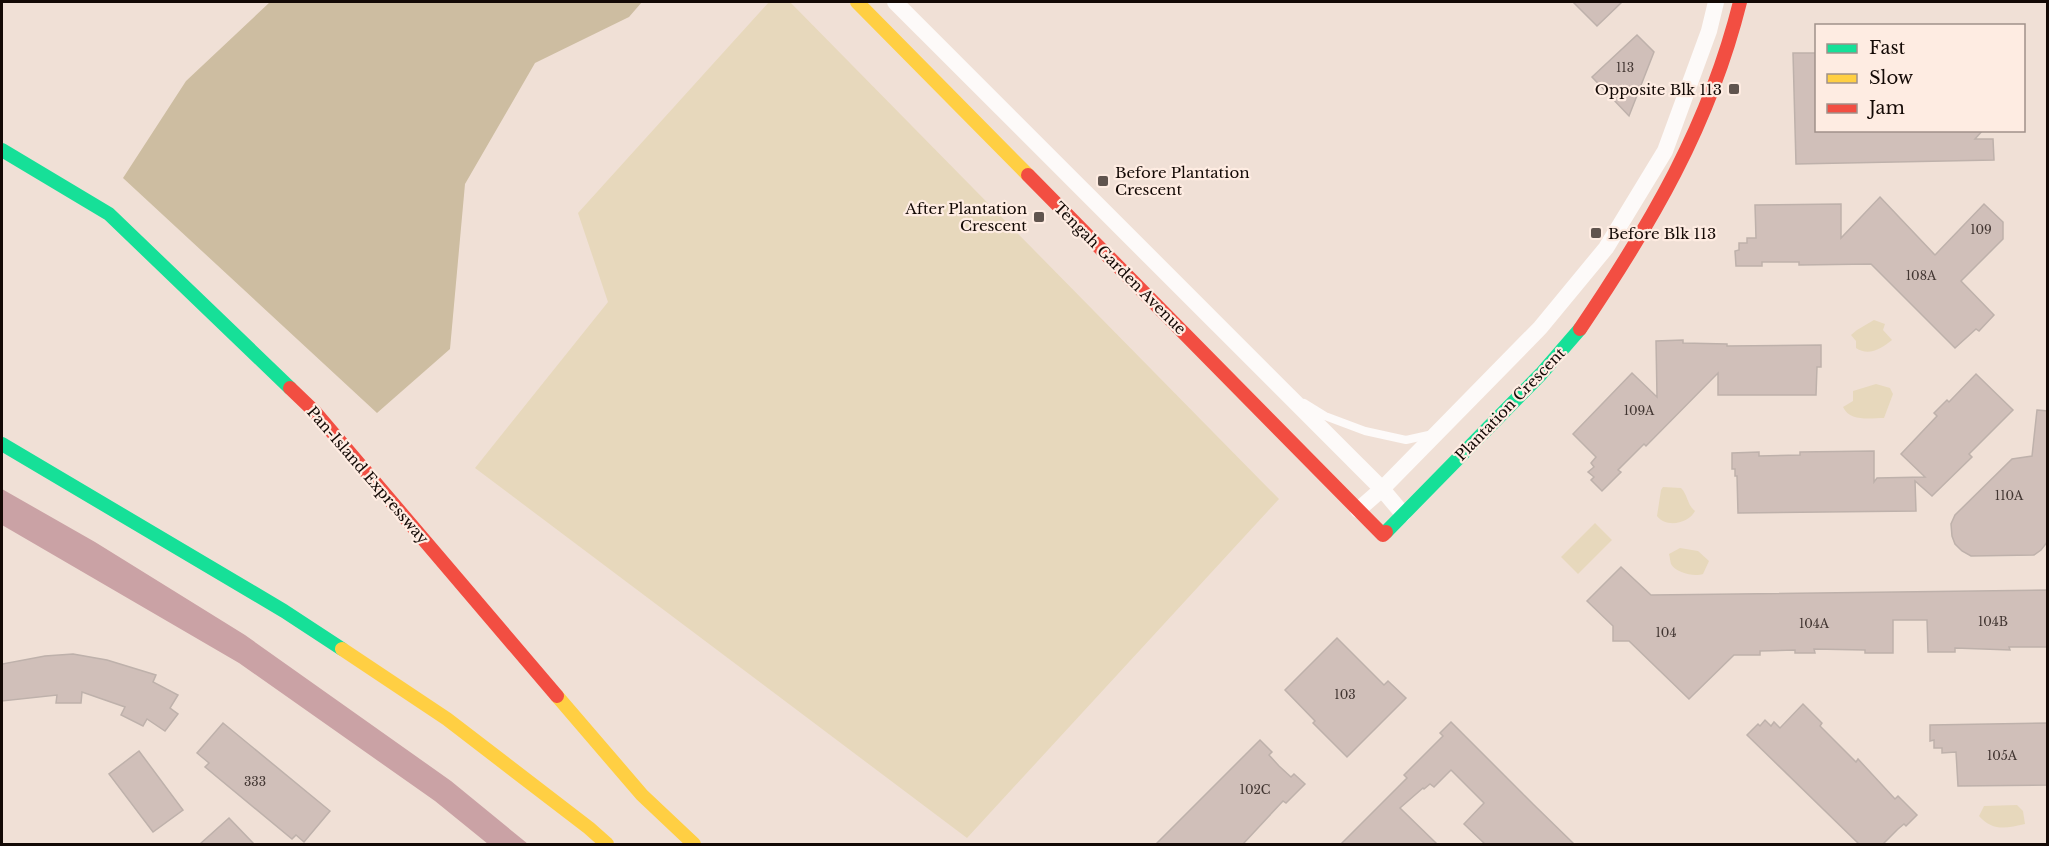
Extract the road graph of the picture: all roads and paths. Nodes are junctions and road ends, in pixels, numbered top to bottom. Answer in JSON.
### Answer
{"nodes":[{"id":1,"x":856,"y":2,"type":"edge"},
{"id":2,"x":895,"y":2,"type":"edge"},
{"id":3,"x":1716,"y":2,"type":"edge"},
{"id":4,"x":1740,"y":2,"type":"edge"},
{"id":5,"x":2,"y":150,"type":"edge"},
{"id":6,"x":1281,"y":388,"type":"junction"},
{"id":7,"x":1438,"y":433,"type":"junction"},
{"id":8,"x":2,"y":444,"type":"edge"},
{"id":9,"x":23,"y":457,"type":"junction"},
{"id":10,"x":2,"y":460,"type":"edge"},
{"id":11,"x":1382,"y":489,"type":"junction"},
{"id":12,"x":1358,"y":510,"type":"junction"},
{"id":13,"x":1403,"y":514,"type":"junction"},
{"id":14,"x":1383,"y":535,"type":"joint"},
{"id":15,"x":607,"y":844,"type":"edge"},
{"id":16,"x":694,"y":844,"type":"edge"}],
"edges":[{"from":1,"to":12,"type":"main road","name":"Tengah Garden Avenue"},
{"from":2,"to":6,"type":"street","name":"Tengah Garden Avenue"},
{"from":3,"to":7,"type":"street"},
{"from":4,"to":13,"type":"main road","name":"Plantation Crescent"},
{"from":5,"to":16,"type":"main road","name":"Pan-Island Expressway"},
{"from":6,"to":7,"type":"lane"},
{"from":6,"to":11,"type":"street","name":"Tengah Garden Avenue"},
{"from":7,"to":11,"type":"street"},
{"from":8,"to":9,"type":"main road"},
{"from":9,"to":10,"type":"main road"},
{"from":9,"to":15,"type":"main road"},
{"from":11,"to":12,"type":"street"},
{"from":11,"to":13,"type":"street","name":"Tengah Garden Avenue"},
{"from":12,"to":14,"type":"main road","name":"Tengah Garden Avenue"},
{"from":13,"to":14,"type":"main road","name":"Plantation Crescent"}]}
